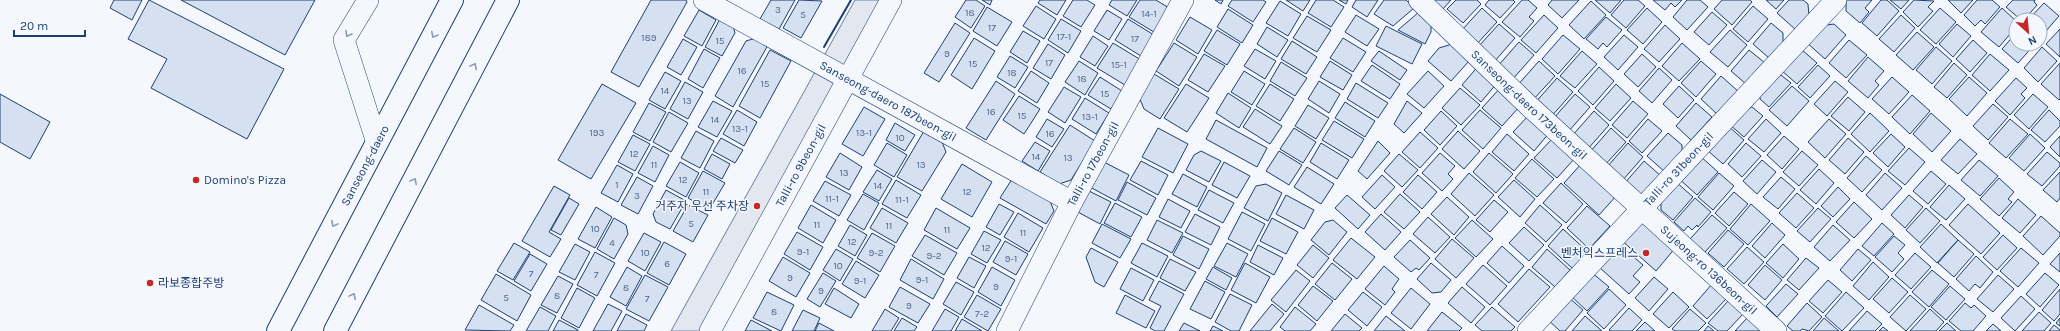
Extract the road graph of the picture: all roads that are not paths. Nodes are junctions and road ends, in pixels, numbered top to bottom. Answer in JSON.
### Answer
{"nodes":[{"id":1,"x":368,"y":0,"type":"edge"},
{"id":2,"x":452,"y":0,"type":"edge"},
{"id":3,"x":508,"y":0,"type":"edge"},
{"id":4,"x":704,"y":0,"type":"edge"},
{"id":5,"x":891,"y":0,"type":"edge"},
{"id":6,"x":1183,"y":0,"type":"edge"},
{"id":7,"x":1419,"y":0,"type":"edge"},
{"id":8,"x":1832,"y":4,"type":"edge"},
{"id":9,"x":846,"y":80,"type":"junction"},
{"id":10,"x":377,"y":143,"type":"junction"},
{"id":11,"x":1072,"y":202,"type":"junction"},
{"id":12,"x":1643,"y":207,"type":"junction"},
{"id":13,"x":340,"y":327,"type":"edge"},
{"id":14,"x":278,"y":331,"type":"edge"},
{"id":15,"x":710,"y":331,"type":"edge"},
{"id":16,"x":1007,"y":331,"type":"edge"},
{"id":17,"x":1528,"y":331,"type":"edge"},
{"id":18,"x":1776,"y":331,"type":"edge"}],
"edges":[{"from":1,"to":10,"type":"street","one_way":true},
{"from":2,"to":10,"type":"main road","name":"Sanseong-daero","one_way":true},
{"from":13,"to":3,"type":"main road","one_way":true},
{"from":4,"to":9,"type":"street","name":"Sanseong-daero 187beon-gil"},
{"from":5,"to":9,"type":"street","name":"Talli-ro 9beon-gil"},
{"from":6,"to":11,"type":"street","name":"Talli-ro 17beon-gil"},
{"from":7,"to":12,"type":"street","name":"Sanseong-daero 173beon-gil"},
{"from":8,"to":12,"type":"street","name":"Talli-ro 31beon-gil"},
{"from":9,"to":11,"type":"street","name":"Sanseong-daero 187beon-gil"},
{"from":9,"to":15,"type":"street","name":"Talli-ro 9beon-gil"},
{"from":10,"to":14,"type":"main road","name":"Sanseong-daero","one_way":true},
{"from":11,"to":16,"type":"street","name":"Talli-ro 17beon-gil"},
{"from":12,"to":17,"type":"street","name":"Talli-ro 31beon-gil"},
{"from":12,"to":18,"type":"street","name":"Sujeong-ro 136beon-gil"}]}
